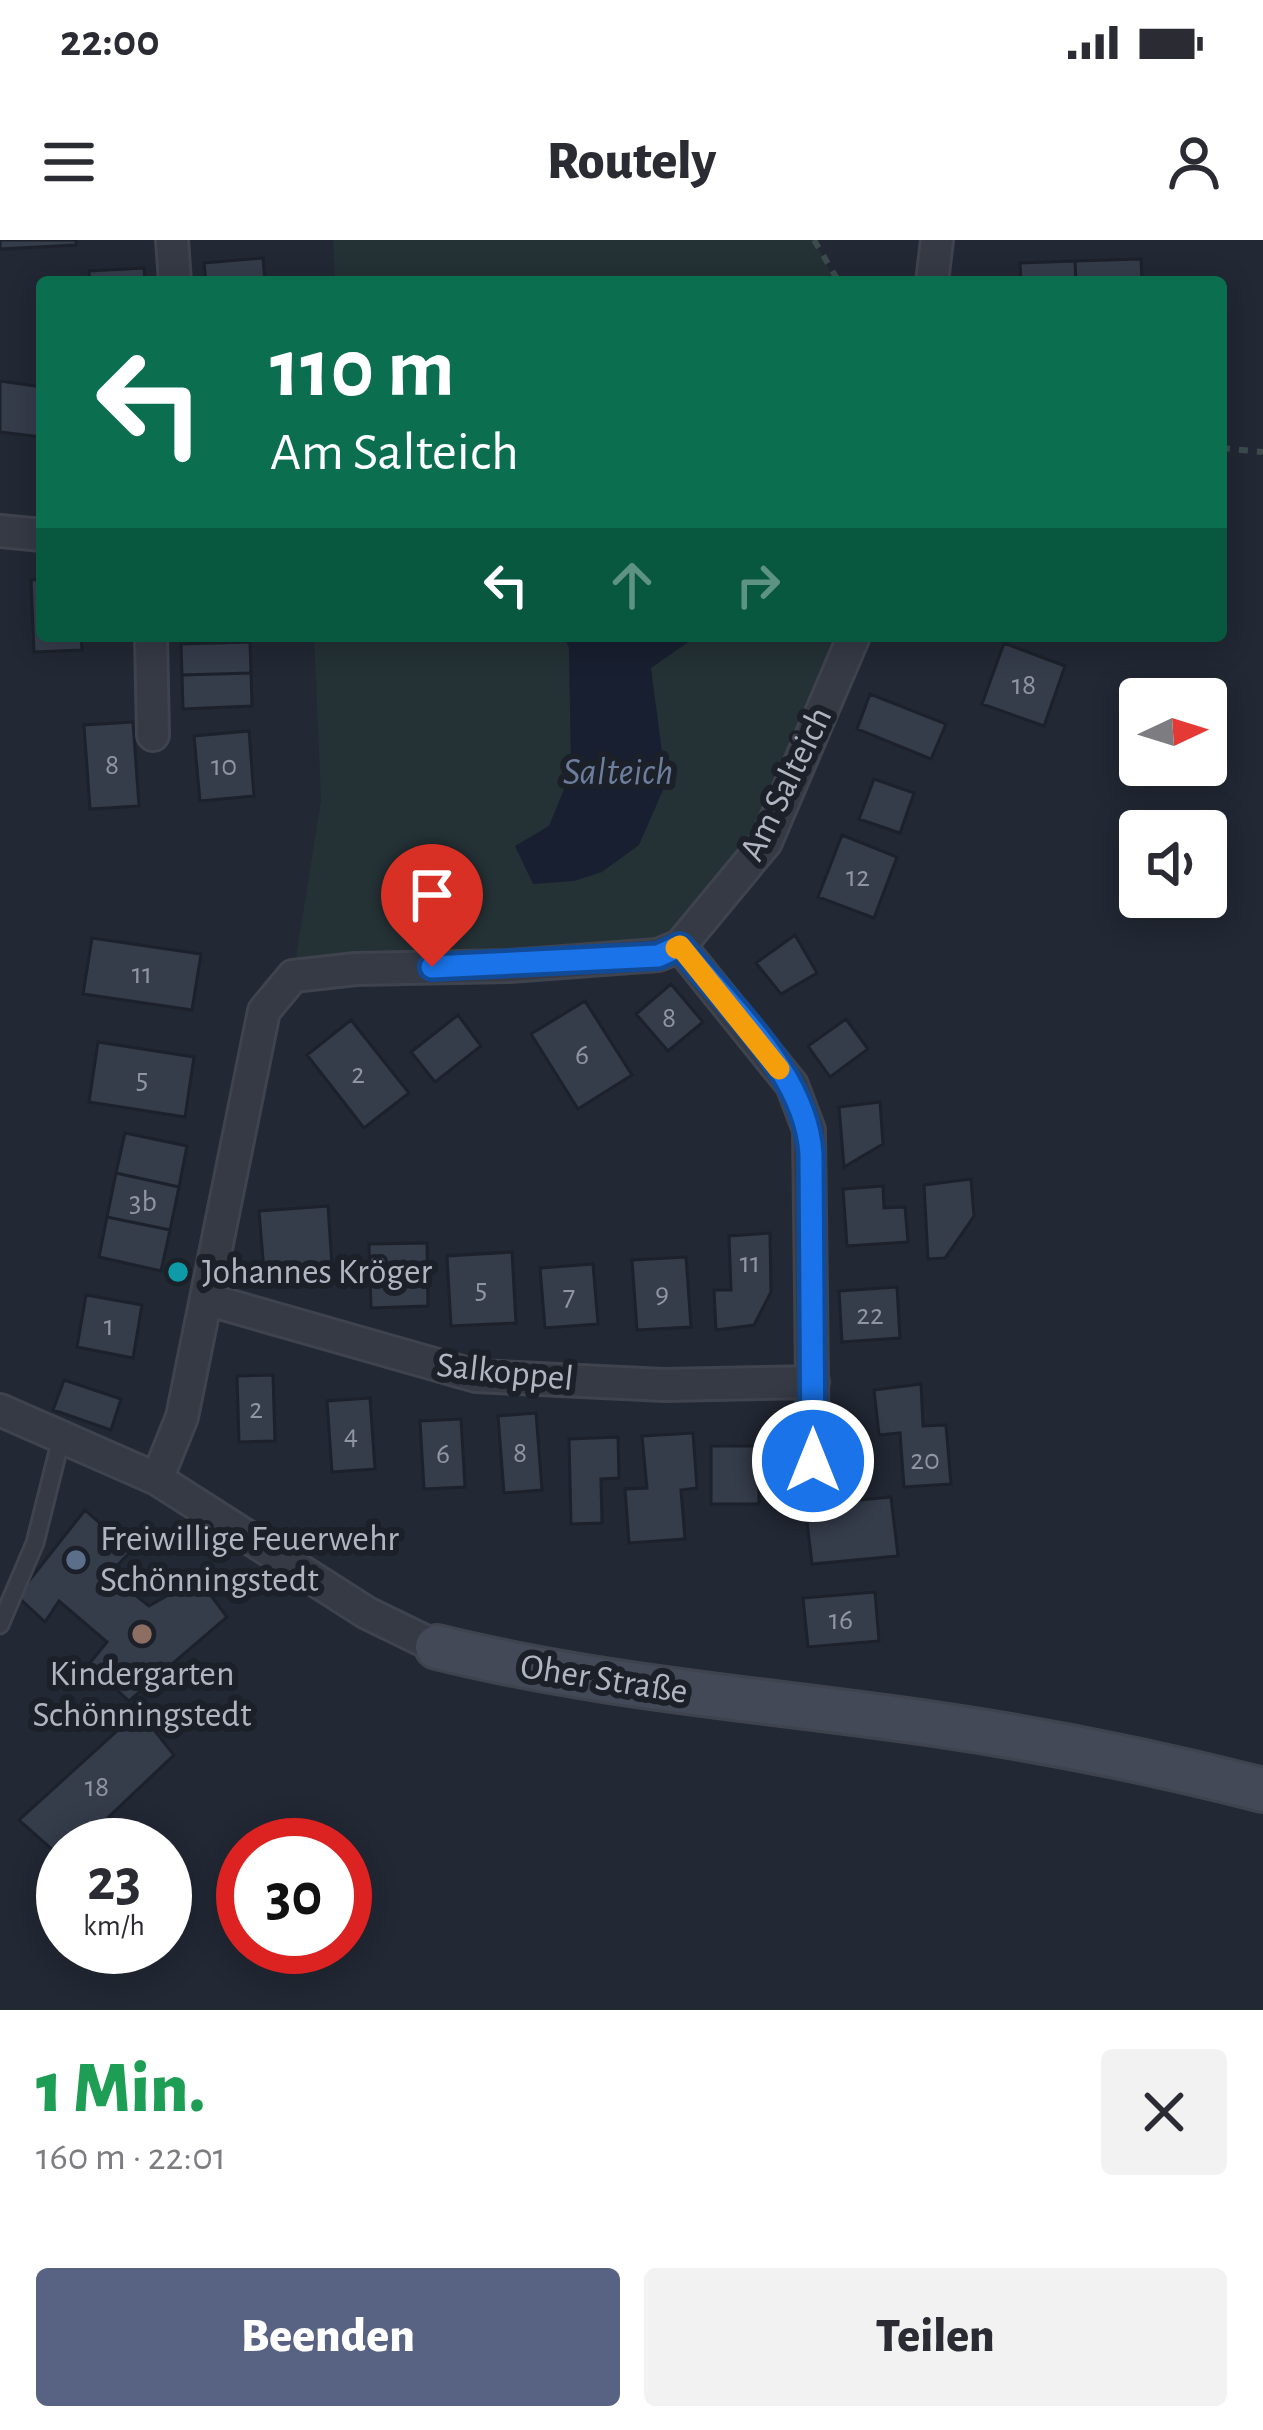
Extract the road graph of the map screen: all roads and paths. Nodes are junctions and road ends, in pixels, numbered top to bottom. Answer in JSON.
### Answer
{"nodes":[{"id":1,"x":172,"y":240,"type":"edge"},
{"id":2,"x":814,"y":240,"type":"edge"},
{"id":3,"x":937,"y":240,"type":"edge"},
{"id":4,"x":175,"y":276,"type":"edge"},
{"id":5,"x":835,"y":276,"type":"edge"},
{"id":6,"x":933,"y":276,"type":"edge"},
{"id":7,"x":1227,"y":449,"type":"edge"},
{"id":8,"x":1263,"y":452,"type":"edge"},
{"id":9,"x":0,"y":531,"type":"edge"},
{"id":10,"x":36,"y":534,"type":"edge"},
{"id":11,"x":151,"y":642,"type":"edge"},
{"id":12,"x":851,"y":642,"type":"edge"},
{"id":13,"x":153,"y":735,"type":"dead end"},
{"id":14,"x":680,"y":946,"type":"junction"},
{"id":15,"x":206,"y":1299,"type":"junction"},
{"id":16,"x":813,"y":1382,"type":"junction"},
{"id":17,"x":0,"y":1410,"type":"edge"},
{"id":18,"x":62,"y":1435,"type":"junction"},
{"id":19,"x":813,"y":1461,"type":"dead end"},
{"id":20,"x":157,"y":1479,"type":"junction"},
{"id":21,"x":0,"y":1625,"type":"edge"},
{"id":22,"x":436,"y":1647,"type":"joint"},
{"id":23,"x":1263,"y":1790,"type":"edge"}],
"edges":[{"from":1,"to":4,"type":"street"},
{"from":2,"to":5,"type":"path"},
{"from":3,"to":6,"type":"street"},
{"from":7,"to":8,"type":"path"},
{"from":9,"to":10,"type":"street"},
{"from":11,"to":13,"type":"street"},
{"from":12,"to":14,"type":"street","name":"Am Salteich"},
{"from":14,"to":15,"type":"street"},
{"from":14,"to":16,"type":"street"},
{"from":15,"to":16,"type":"street","name":"Salkoppel"},
{"from":15,"to":20,"type":"street"},
{"from":16,"to":19,"type":"street"},
{"from":17,"to":18,"type":"street","name":"Oher Straße"},
{"from":18,"to":20,"type":"street","name":"Oher Straße"},
{"from":18,"to":21,"type":"lane"},
{"from":20,"to":22,"type":"street","name":"Oher Straße"},
{"from":22,"to":23,"type":"street","name":"Oher Straße"}]}
